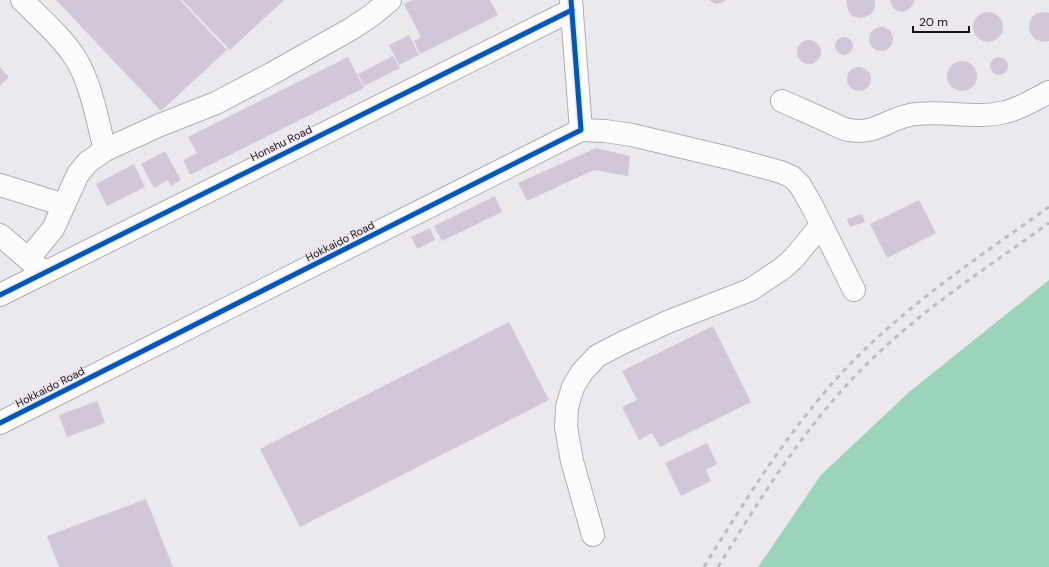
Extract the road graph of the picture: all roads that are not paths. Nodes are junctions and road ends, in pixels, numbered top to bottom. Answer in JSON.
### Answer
{"nodes":[{"id":1,"x":22,"y":0,"type":"edge"},
{"id":2,"x":390,"y":0,"type":"edge"},
{"id":3,"x":571,"y":5,"type":"edge"},
{"id":4,"x":1049,"y":92,"type":"edge"},
{"id":5,"x":782,"y":101,"type":"dead end"},
{"id":6,"x":581,"y":130,"type":"junction"},
{"id":7,"x":105,"y":150,"type":"junction"},
{"id":8,"x":0,"y":185,"type":"edge"},
{"id":9,"x":64,"y":205,"type":"junction"},
{"id":10,"x":821,"y":225,"type":"junction"},
{"id":11,"x":0,"y":235,"type":"edge"},
{"id":12,"x":36,"y":266,"type":"junction"},
{"id":13,"x":854,"y":290,"type":"dead end"},
{"id":14,"x":0,"y":295,"type":"edge"},
{"id":15,"x":0,"y":423,"type":"edge"},
{"id":16,"x":593,"y":535,"type":"dead end"}],
"edges":[{"from":1,"to":7,"type":"street"},
{"from":2,"to":7,"type":"street"},
{"from":3,"to":6,"type":"street"},
{"from":3,"to":12,"type":"street","name":"Honshu Road"},
{"from":4,"to":5,"type":"street"},
{"from":6,"to":10,"type":"street"},
{"from":6,"to":15,"type":"street","name":"Hokkaido Road"},
{"from":7,"to":9,"type":"street"},
{"from":8,"to":9,"type":"street"},
{"from":9,"to":12,"type":"street"},
{"from":10,"to":13,"type":"street"},
{"from":10,"to":16,"type":"street"},
{"from":11,"to":12,"type":"street"},
{"from":12,"to":14,"type":"street","name":"Honshu Road"}]}
